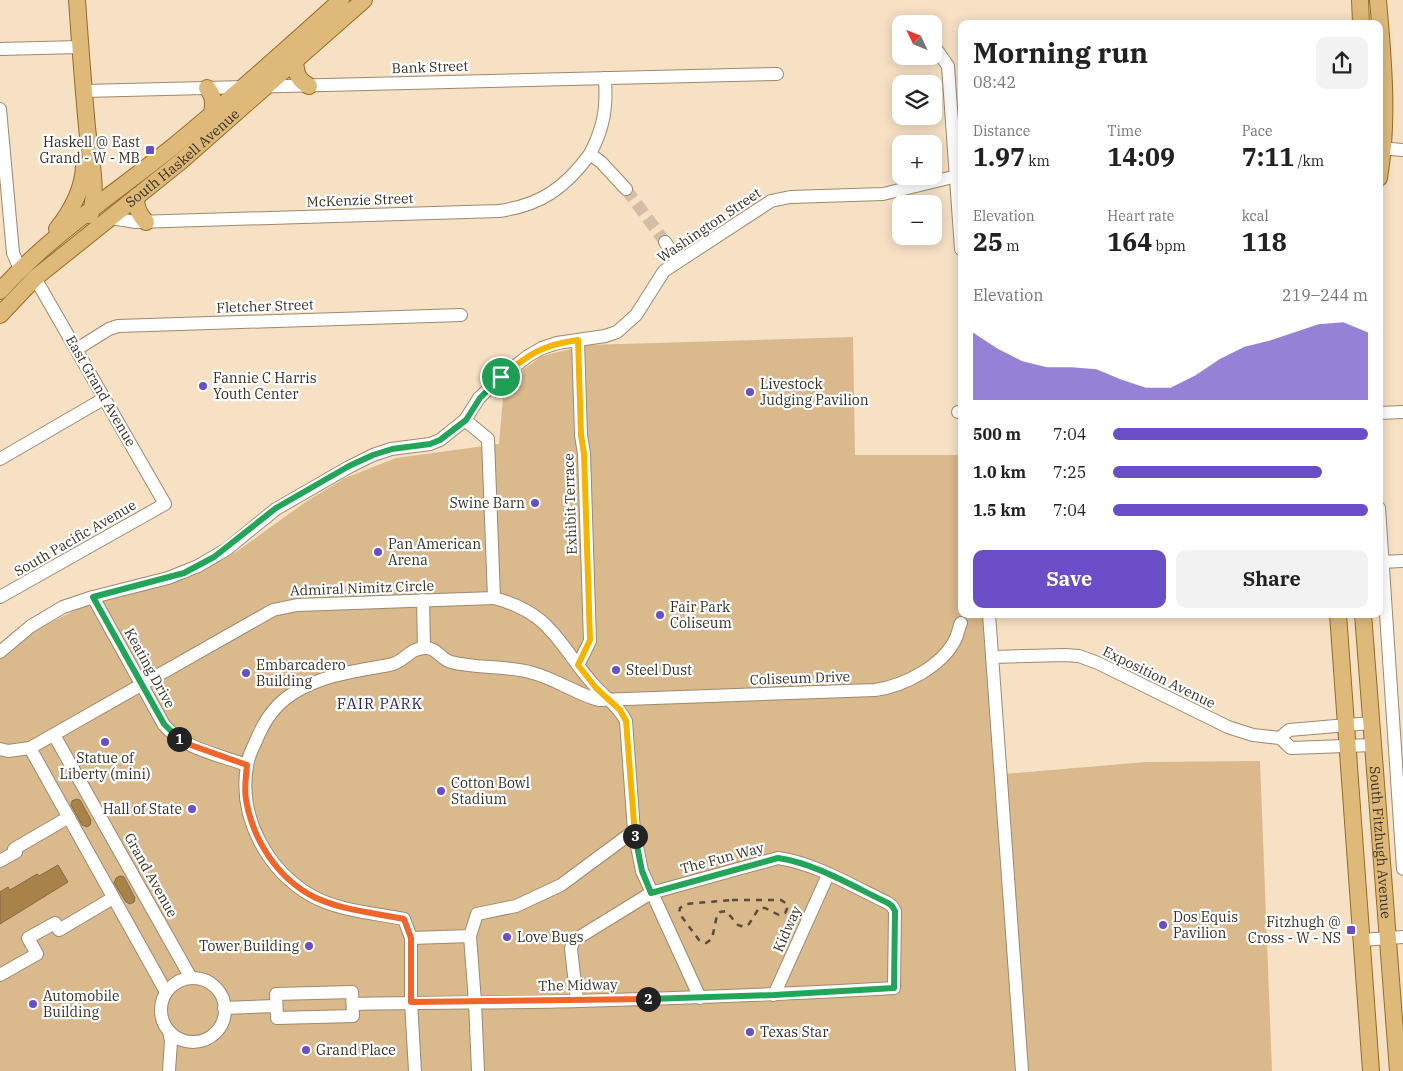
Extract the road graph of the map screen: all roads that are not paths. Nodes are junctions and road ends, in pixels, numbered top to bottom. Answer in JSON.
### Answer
{"nodes":[{"id":1,"x":77,"y":0,"type":"edge"},
{"id":2,"x":364,"y":0,"type":"edge"},
{"id":3,"x":1360,"y":0,"type":"edge"},
{"id":4,"x":1378,"y":0,"type":"edge"},
{"id":5,"x":332,"y":3,"type":"edge"},
{"id":6,"x":1361,"y":20,"type":"edge"},
{"id":7,"x":1379,"y":20,"type":"edge"},
{"id":8,"x":80,"y":46,"type":"junction"},
{"id":9,"x":0,"y":49,"type":"edge"},
{"id":10,"x":942,"y":57,"type":"edge"},
{"id":11,"x":295,"y":61,"type":"junction"},
{"id":12,"x":1383,"y":73,"type":"edge"},
{"id":13,"x":777,"y":74,"type":"dead end"},
{"id":14,"x":605,"y":78,"type":"junction"},
{"id":15,"x":266,"y":86,"type":"junction"},
{"id":16,"x":309,"y":86,"type":"junction"},
{"id":17,"x":243,"y":87,"type":"junction"},
{"id":18,"x":207,"y":88,"type":"junction"},
{"id":19,"x":84,"y":91,"type":"junction"},
{"id":20,"x":0,"y":109,"type":"edge"},
{"id":21,"x":212,"y":113,"type":"junction"},
{"id":22,"x":1383,"y":126,"type":"edge"},
{"id":23,"x":87,"y":128,"type":"junction"},
{"id":24,"x":1383,"y":149,"type":"edge"},
{"id":25,"x":1403,"y":150,"type":"edge"},
{"id":26,"x":590,"y":154,"type":"junction"},
{"id":27,"x":958,"y":166,"type":"edge"},
{"id":28,"x":93,"y":169,"type":"junction"},
{"id":29,"x":958,"y":176,"type":"edge"},
{"id":30,"x":126,"y":183,"type":"junction"},
{"id":31,"x":626,"y":189,"type":"tunnel mouth"},
{"id":32,"x":79,"y":192,"type":"junction"},
{"id":33,"x":136,"y":197,"type":"junction"},
{"id":34,"x":92,"y":208,"type":"junction"},
{"id":35,"x":111,"y":218,"type":"junction"},
{"id":36,"x":146,"y":222,"type":"junction"},
{"id":37,"x":665,"y":242,"type":"tunnel mouth"},
{"id":38,"x":71,"y":249,"type":"junction"},
{"id":39,"x":41,"y":250,"type":"junction"},
{"id":40,"x":678,"y":261,"type":"junction"},
{"id":41,"x":20,"y":269,"type":"junction"},
{"id":42,"x":35,"y":278,"type":"junction"},
{"id":43,"x":2,"y":287,"type":"edge"},
{"id":44,"x":0,"y":315,"type":"edge"},
{"id":45,"x":461,"y":315,"type":"dead end"},
{"id":46,"x":578,"y":340,"type":"junction"},
{"id":47,"x":76,"y":348,"type":"junction"},
{"id":48,"x":105,"y":398,"type":"junction"},
{"id":49,"x":1383,"y":412,"type":"edge"},
{"id":50,"x":1403,"y":412,"type":"edge"},
{"id":51,"x":466,"y":420,"type":"junction"},
{"id":52,"x":0,"y":459,"type":"edge"},
{"id":53,"x":165,"y":504,"type":"joint"},
{"id":54,"x":1403,"y":561,"type":"edge"},
{"id":55,"x":1383,"y":562,"type":"edge"},
{"id":56,"x":0,"y":597,"type":"edge"},
{"id":57,"x":93,"y":597,"type":"junction"},
{"id":58,"x":494,"y":598,"type":"junction"},
{"id":59,"x":423,"y":600,"type":"junction"},
{"id":60,"x":1383,"y":602,"type":"edge"},
{"id":61,"x":989,"y":618,"type":"edge"},
{"id":62,"x":1338,"y":618,"type":"edge"},
{"id":63,"x":1363,"y":618,"type":"edge"},
{"id":64,"x":961,"y":623,"type":"dead end"},
{"id":65,"x":424,"y":648,"type":"junction"},
{"id":66,"x":0,"y":652,"type":"edge"},
{"id":67,"x":992,"y":657,"type":"junction"},
{"id":68,"x":578,"y":665,"type":"junction"},
{"id":69,"x":142,"y":683,"type":"junction"},
{"id":70,"x":611,"y":700,"type":"junction"},
{"id":71,"x":1371,"y":723,"type":"junction"},
{"id":72,"x":1346,"y":725,"type":"junction"},
{"id":73,"x":54,"y":735,"type":"junction"},
{"id":74,"x":1280,"y":738,"type":"junction"},
{"id":75,"x":1373,"y":744,"type":"junction"},
{"id":76,"x":1348,"y":746,"type":"junction"},
{"id":77,"x":0,"y":748,"type":"edge"},
{"id":78,"x":30,"y":748,"type":"junction"},
{"id":79,"x":247,"y":765,"type":"junction"},
{"id":80,"x":68,"y":817,"type":"junction"},
{"id":81,"x":634,"y":831,"type":"junction"},
{"id":82,"x":0,"y":861,"type":"edge"},
{"id":83,"x":1403,"y":869,"type":"edge"},
{"id":84,"x":828,"y":875,"type":"junction"},
{"id":85,"x":651,"y":893,"type":"junction"},
{"id":86,"x":114,"y":898,"type":"junction"},
{"id":87,"x":470,"y":936,"type":"junction"},
{"id":88,"x":1395,"y":937,"type":"edge"},
{"id":89,"x":411,"y":938,"type":"junction"},
{"id":90,"x":1362,"y":940,"type":"junction"},
{"id":91,"x":0,"y":975,"type":"edge"},
{"id":92,"x":191,"y":978,"type":"junction"},
{"id":93,"x":894,"y":988,"type":"joint"},
{"id":94,"x":166,"y":992,"type":"junction"},
{"id":95,"x":774,"y":995,"type":"junction"},
{"id":96,"x":700,"y":998,"type":"junction"},
{"id":97,"x":577,"y":1001,"type":"junction"},
{"id":98,"x":411,"y":1002,"type":"junction"},
{"id":99,"x":475,"y":1002,"type":"junction"},
{"id":100,"x":352,"y":1004,"type":"junction"},
{"id":101,"x":276,"y":1006,"type":"junction"},
{"id":102,"x":224,"y":1008,"type":"junction"},
{"id":103,"x":169,"y":1031,"type":"junction"},
{"id":104,"x":168,"y":1071,"type":"edge"},
{"id":105,"x":415,"y":1071,"type":"edge"},
{"id":106,"x":478,"y":1071,"type":"edge"},
{"id":107,"x":1022,"y":1071,"type":"edge"},
{"id":108,"x":1370,"y":1071,"type":"edge"},
{"id":109,"x":1398,"y":1071,"type":"edge"}],
"edges":[{"from":1,"to":8,"type":"main road"},
{"from":2,"to":11,"type":"main road","name":"South Haskell Avenue"},
{"from":3,"to":6,"type":"main road"},
{"from":4,"to":7,"type":"main road"},
{"from":5,"to":17,"type":"main road","name":"South Haskell Avenue"},
{"from":8,"to":9,"type":"street"},
{"from":8,"to":19,"type":"main road"},
{"from":10,"to":27,"type":"street"},
{"from":11,"to":15,"type":"main road","name":"South Haskell Avenue"},
{"from":11,"to":16,"type":"main road"},
{"from":12,"to":22,"type":"main road"},
{"from":13,"to":14,"type":"street","name":"Bank Street"},
{"from":14,"to":16,"type":"street","name":"Bank Street"},
{"from":14,"to":26,"type":"street","name":"McKenzie Street"},
{"from":15,"to":16,"type":"street","name":"Bank Street"},
{"from":15,"to":17,"type":"street","name":"Bank Street"},
{"from":15,"to":33,"type":"main road","name":"South Haskell Avenue"},
{"from":17,"to":18,"type":"street","name":"Bank Street"},
{"from":17,"to":21,"type":"main road","name":"South Haskell Avenue"},
{"from":18,"to":19,"type":"street","name":"Bank Street"},
{"from":18,"to":21,"type":"main road"},
{"from":19,"to":23,"type":"main road"},
{"from":20,"to":41,"type":"street"},
{"from":21,"to":30,"type":"main road","name":"South Haskell Avenue"},
{"from":23,"to":28,"type":"main road"},
{"from":23,"to":32,"type":"main road"},
{"from":24,"to":25,"type":"street"},
{"from":26,"to":31,"type":"street"},
{"from":26,"to":36,"type":"street","name":"McKenzie Street"},
{"from":28,"to":30,"type":"main road"},
{"from":28,"to":34,"type":"main road"},
{"from":29,"to":40,"type":"street","name":"Washington Street"},
{"from":30,"to":34,"type":"main road","name":"South Haskell Avenue"},
{"from":32,"to":34,"type":"main road"},
{"from":32,"to":39,"type":"main road"},
{"from":33,"to":35,"type":"main road","name":"South Haskell Avenue"},
{"from":33,"to":36,"type":"main road"},
{"from":34,"to":35,"type":"main road"},
{"from":34,"to":38,"type":"main road"},
{"from":34,"to":39,"type":"main road","name":"South Haskell Avenue"},
{"from":35,"to":36,"type":"street","name":"McKenzie Street"},
{"from":35,"to":38,"type":"main road","name":"South Haskell Avenue"},
{"from":37,"to":40,"type":"street"},
{"from":38,"to":42,"type":"main road","name":"South Haskell Avenue"},
{"from":39,"to":41,"type":"main road","name":"South Haskell Avenue"},
{"from":40,"to":46,"type":"street","name":"Washington Street"},
{"from":41,"to":43,"type":"main road","name":"South Haskell Avenue"},
{"from":42,"to":44,"type":"main road","name":"South Haskell Avenue"},
{"from":42,"to":47,"type":"street","name":"East Grand Avenue"},
{"from":45,"to":47,"type":"street","name":"Fletcher Street"},
{"from":46,"to":51,"type":"street","name":"Washington Street"},
{"from":46,"to":68,"type":"street","name":"Exhibit Terrace"},
{"from":47,"to":48,"type":"street","name":"East Grand Avenue"},
{"from":48,"to":52,"type":"street"},
{"from":48,"to":53,"type":"street","name":"East Grand Avenue"},
{"from":49,"to":50,"type":"street"},
{"from":51,"to":57,"type":"street","name":"Washington Street"},
{"from":51,"to":58,"type":"street"},
{"from":53,"to":56,"type":"street","name":"South Pacific Avenue"},
{"from":54,"to":55,"type":"street"},
{"from":57,"to":66,"type":"street","name":"Washington Street"},
{"from":57,"to":69,"type":"street","name":"Keating Drive"},
{"from":58,"to":59,"type":"street","name":"Admiral Nimitz Circle"},
{"from":58,"to":68,"type":"street"},
{"from":59,"to":65,"type":"street"},
{"from":59,"to":69,"type":"street","name":"Admiral Nimitz Circle"},
{"from":60,"to":83,"type":"street","name":"South Fitzhugh Avenue"},
{"from":61,"to":67,"type":"street"},
{"from":62,"to":72,"type":"main road","name":"South Fitzhugh Avenue"},
{"from":63,"to":71,"type":"main road","name":"South Fitzhugh Avenue"},
{"from":64,"to":70,"type":"street","name":"Coliseum Drive"},
{"from":65,"to":70,"type":"street","name":"Coliseum Drive"},
{"from":65,"to":79,"type":"street"},
{"from":67,"to":74,"type":"street","name":"Exposition Avenue"},
{"from":67,"to":107,"type":"street"},
{"from":68,"to":70,"type":"street"},
{"from":69,"to":73,"type":"street","name":"Admiral Nimitz Circle"},
{"from":69,"to":79,"type":"street","name":"Keating Drive"},
{"from":70,"to":81,"type":"street"},
{"from":71,"to":72,"type":"street","name":"Exposition Avenue"},
{"from":71,"to":75,"type":"main road","name":"South Fitzhugh Avenue"},
{"from":72,"to":74,"type":"street","name":"Exposition Avenue"},
{"from":72,"to":76,"type":"main road","name":"South Fitzhugh Avenue"},
{"from":73,"to":78,"type":"street","name":"Admiral Nimitz Circle"},
{"from":73,"to":92,"type":"street","name":"Grand Avenue"},
{"from":74,"to":76,"type":"street","name":"Exposition Avenue"},
{"from":75,"to":76,"type":"street","name":"Exposition Avenue"},
{"from":75,"to":88,"type":"main road","name":"South Fitzhugh Avenue"},
{"from":76,"to":90,"type":"main road","name":"South Fitzhugh Avenue"},
{"from":77,"to":78,"type":"street","name":"Admiral Nimitz Circle"},
{"from":78,"to":80,"type":"street"},
{"from":79,"to":89,"type":"street"},
{"from":80,"to":82,"type":"street"},
{"from":80,"to":86,"type":"street"},
{"from":81,"to":85,"type":"street"},
{"from":81,"to":87,"type":"street"},
{"from":84,"to":85,"type":"street","name":"The Fun Way"},
{"from":84,"to":93,"type":"street","name":"The Fun Way"},
{"from":84,"to":95,"type":"street","name":"Kidway"},
{"from":85,"to":96,"type":"street"},
{"from":85,"to":97,"type":"street","name":"The Fun Way"},
{"from":86,"to":91,"type":"street"},
{"from":86,"to":94,"type":"street"},
{"from":87,"to":89,"type":"street"},
{"from":87,"to":99,"type":"street"},
{"from":88,"to":90,"type":"street"},
{"from":88,"to":109,"type":"main road","name":"South Fitzhugh Avenue"},
{"from":89,"to":98,"type":"street"},
{"from":90,"to":108,"type":"main road","name":"South Fitzhugh Avenue"},
{"from":92,"to":94,"type":"street"},
{"from":92,"to":102,"type":"street"},
{"from":93,"to":95,"type":"street","name":"The Midway"},
{"from":94,"to":103,"type":"street"},
{"from":95,"to":96,"type":"street","name":"The Midway"},
{"from":96,"to":97,"type":"street","name":"The Midway"},
{"from":97,"to":99,"type":"street","name":"The Midway"},
{"from":98,"to":99,"type":"street","name":"The Midway"},
{"from":98,"to":100,"type":"street","name":"The Midway"},
{"from":98,"to":105,"type":"street"},
{"from":99,"to":106,"type":"street"},
{"from":100,"to":101,"type":"street"},
{"from":100,"to":101,"type":"street"},
{"from":101,"to":102,"type":"street"},
{"from":102,"to":103,"type":"street"},
{"from":103,"to":104,"type":"street"}]}
